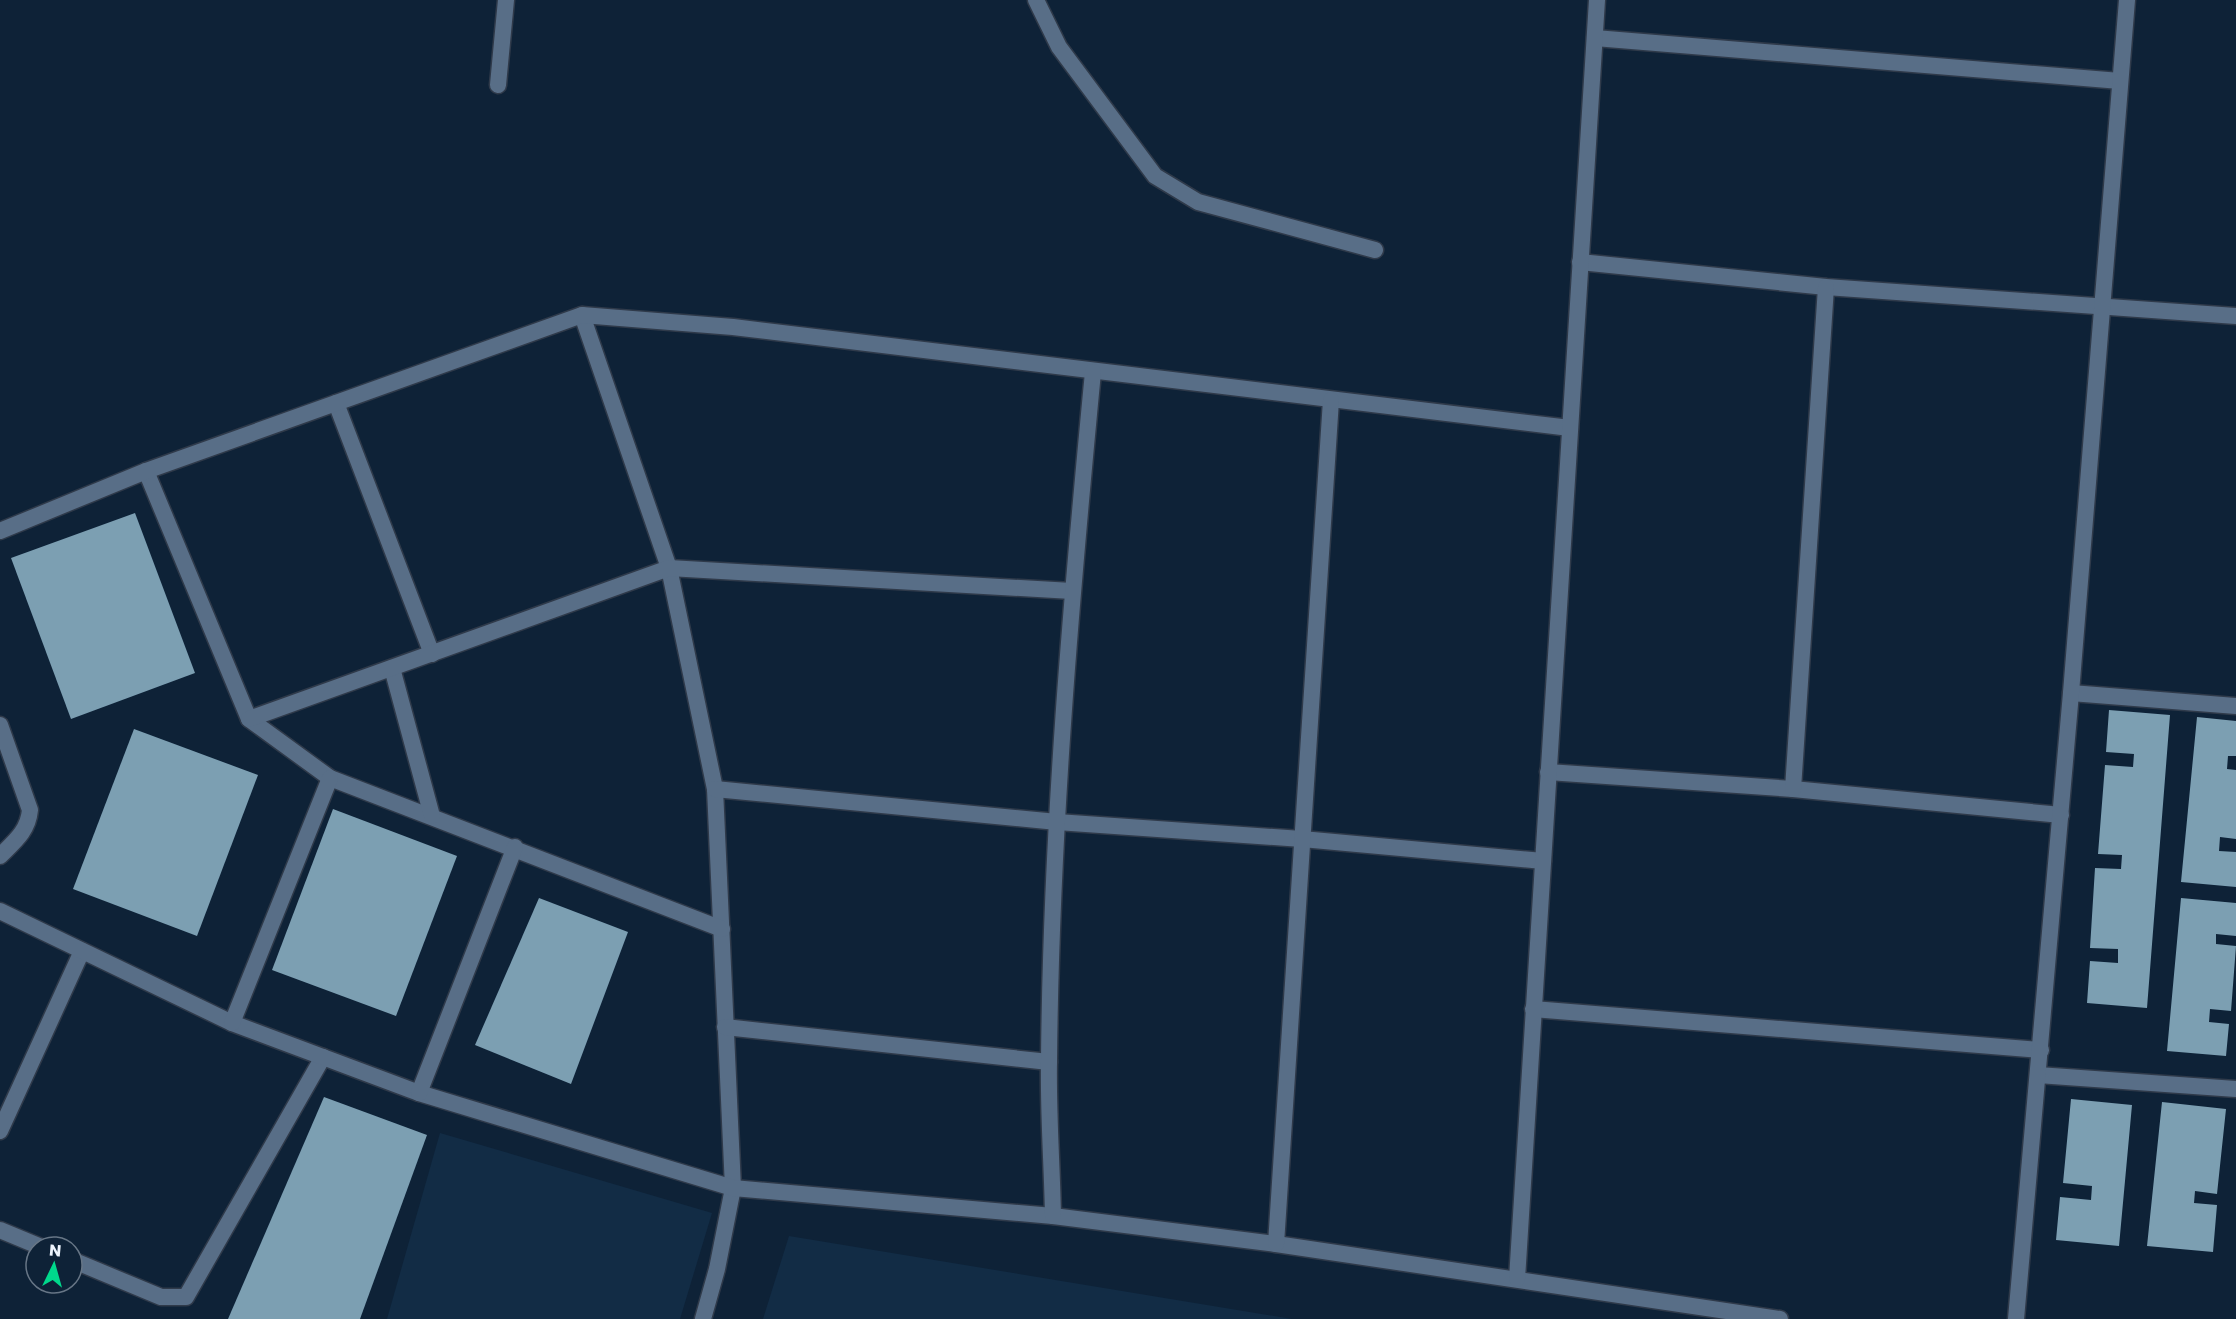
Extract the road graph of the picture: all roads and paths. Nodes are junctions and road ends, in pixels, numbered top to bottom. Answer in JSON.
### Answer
{"nodes":[{"id":1,"x":506,"y":0,"type":"edge"},
{"id":2,"x":1036,"y":0,"type":"edge"},
{"id":3,"x":1597,"y":0,"type":"edge"},
{"id":4,"x":2127,"y":0,"type":"edge"},
{"id":5,"x":1594,"y":38,"type":"junction"},
{"id":6,"x":2120,"y":81,"type":"junction"},
{"id":7,"x":498,"y":85,"type":"dead end"},
{"id":8,"x":1375,"y":250,"type":"dead end"},
{"id":9,"x":1580,"y":262,"type":"junction"},
{"id":10,"x":1826,"y":287,"type":"junction"},
{"id":11,"x":2102,"y":305,"type":"junction"},
{"id":12,"x":582,"y":315,"type":"junction"},
{"id":13,"x":2236,"y":316,"type":"edge"},
{"id":14,"x":1093,"y":372,"type":"junction"},
{"id":15,"x":1331,"y":400,"type":"junction"},
{"id":16,"x":336,"y":403,"type":"junction"},
{"id":17,"x":1570,"y":428,"type":"junction"},
{"id":18,"x":146,"y":471,"type":"junction"},
{"id":19,"x":0,"y":531,"type":"edge"},
{"id":20,"x":669,"y":568,"type":"junction"},
{"id":21,"x":1072,"y":591,"type":"junction"},
{"id":22,"x":432,"y":654,"type":"junction"},
{"id":23,"x":392,"y":668,"type":"junction"},
{"id":24,"x":2071,"y":693,"type":"junction"},
{"id":25,"x":2236,"y":705,"type":"edge"},
{"id":26,"x":249,"y":719,"type":"junction"},
{"id":27,"x":0,"y":725,"type":"edge"},
{"id":28,"x":1548,"y":772,"type":"junction"},
{"id":29,"x":330,"y":778,"type":"junction"},
{"id":30,"x":715,"y":789,"type":"junction"},
{"id":31,"x":1794,"y":789,"type":"junction"},
{"id":32,"x":2061,"y":815,"type":"junction"},
{"id":33,"x":432,"y":816,"type":"junction"},
{"id":34,"x":1057,"y":822,"type":"junction"},
{"id":35,"x":1302,"y":839,"type":"junction"},
{"id":36,"x":515,"y":847,"type":"junction"},
{"id":37,"x":0,"y":856,"type":"edge"},
{"id":38,"x":1543,"y":861,"type":"junction"},
{"id":39,"x":0,"y":911,"type":"edge"},
{"id":40,"x":722,"y":929,"type":"junction"},
{"id":41,"x":82,"y":951,"type":"junction"},
{"id":42,"x":1533,"y":1009,"type":"junction"},
{"id":43,"x":232,"y":1023,"type":"junction"},
{"id":44,"x":725,"y":1026,"type":"junction"},
{"id":45,"x":2041,"y":1050,"type":"junction"},
{"id":46,"x":323,"y":1057,"type":"junction"},
{"id":47,"x":1048,"y":1062,"type":"junction"},
{"id":48,"x":2038,"y":1075,"type":"junction"},
{"id":49,"x":2236,"y":1089,"type":"edge"},
{"id":50,"x":419,"y":1093,"type":"junction"},
{"id":51,"x":0,"y":1131,"type":"edge"},
{"id":52,"x":733,"y":1188,"type":"junction"},
{"id":53,"x":1053,"y":1215,"type":"junction"},
{"id":54,"x":0,"y":1230,"type":"edge"},
{"id":55,"x":24,"y":1240,"type":"edge"},
{"id":56,"x":1276,"y":1244,"type":"junction"},
{"id":57,"x":84,"y":1265,"type":"edge"},
{"id":58,"x":1517,"y":1279,"type":"junction"},
{"id":59,"x":703,"y":1319,"type":"edge"},
{"id":60,"x":1780,"y":1319,"type":"edge"},
{"id":61,"x":2016,"y":1319,"type":"edge"}],
"edges":[{"from":1,"to":7,"type":"street"},
{"from":2,"to":8,"type":"street"},
{"from":3,"to":5,"type":"street"},
{"from":4,"to":6,"type":"street"},
{"from":5,"to":6,"type":"street"},
{"from":5,"to":9,"type":"street"},
{"from":6,"to":11,"type":"street"},
{"from":9,"to":10,"type":"street"},
{"from":9,"to":17,"type":"street"},
{"from":10,"to":11,"type":"street"},
{"from":10,"to":31,"type":"street"},
{"from":11,"to":13,"type":"street"},
{"from":11,"to":24,"type":"street"},
{"from":12,"to":14,"type":"street"},
{"from":12,"to":16,"type":"street"},
{"from":12,"to":20,"type":"street"},
{"from":14,"to":15,"type":"street"},
{"from":14,"to":21,"type":"street"},
{"from":15,"to":17,"type":"street"},
{"from":15,"to":35,"type":"street"},
{"from":16,"to":18,"type":"street"},
{"from":16,"to":22,"type":"street"},
{"from":17,"to":28,"type":"street"},
{"from":18,"to":19,"type":"street"},
{"from":18,"to":26,"type":"street"},
{"from":20,"to":21,"type":"street"},
{"from":20,"to":22,"type":"street"},
{"from":20,"to":30,"type":"street"},
{"from":21,"to":34,"type":"street"},
{"from":22,"to":23,"type":"street"},
{"from":23,"to":26,"type":"street"},
{"from":23,"to":33,"type":"street"},
{"from":24,"to":25,"type":"street"},
{"from":24,"to":32,"type":"street"},
{"from":26,"to":29,"type":"street"},
{"from":27,"to":37,"type":"street"},
{"from":28,"to":31,"type":"street"},
{"from":28,"to":38,"type":"street"},
{"from":29,"to":33,"type":"street"},
{"from":29,"to":43,"type":"street"},
{"from":30,"to":34,"type":"street"},
{"from":30,"to":40,"type":"street"},
{"from":31,"to":32,"type":"street"},
{"from":32,"to":45,"type":"street"},
{"from":33,"to":36,"type":"street"},
{"from":34,"to":35,"type":"street"},
{"from":34,"to":47,"type":"street"},
{"from":35,"to":38,"type":"street"},
{"from":35,"to":56,"type":"street"},
{"from":36,"to":40,"type":"street"},
{"from":36,"to":50,"type":"street"},
{"from":38,"to":42,"type":"street"},
{"from":39,"to":41,"type":"street"},
{"from":40,"to":44,"type":"street"},
{"from":41,"to":43,"type":"street"},
{"from":41,"to":51,"type":"street"},
{"from":42,"to":45,"type":"street"},
{"from":42,"to":58,"type":"street"},
{"from":43,"to":46,"type":"street"},
{"from":44,"to":47,"type":"street"},
{"from":44,"to":52,"type":"street"},
{"from":45,"to":48,"type":"street"},
{"from":46,"to":50,"type":"street"},
{"from":46,"to":57,"type":"street"},
{"from":47,"to":53,"type":"street"},
{"from":48,"to":49,"type":"street"},
{"from":48,"to":61,"type":"street"},
{"from":50,"to":52,"type":"street"},
{"from":52,"to":53,"type":"street"},
{"from":52,"to":59,"type":"street"},
{"from":53,"to":56,"type":"street"},
{"from":54,"to":55,"type":"street"},
{"from":56,"to":58,"type":"street"},
{"from":58,"to":60,"type":"street"}]}
